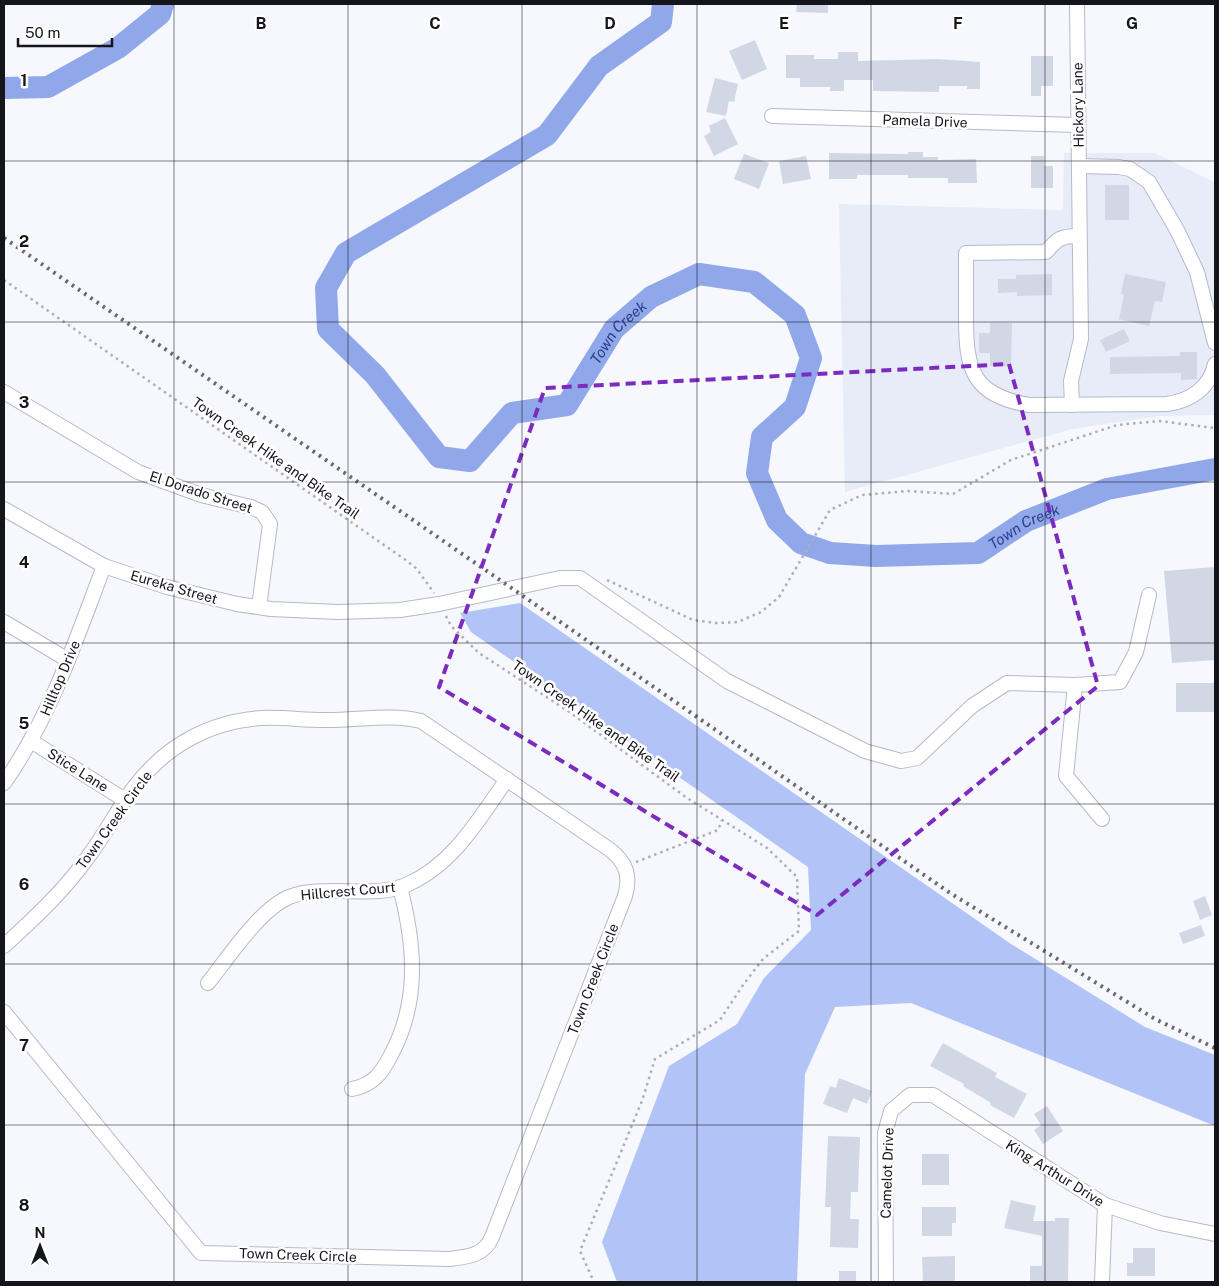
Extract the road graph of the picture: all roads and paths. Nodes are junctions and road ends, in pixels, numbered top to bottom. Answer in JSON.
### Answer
{"nodes":[{"id":1,"x":1077,"y":4,"type":"edge"},
{"id":2,"x":772,"y":116,"type":"dead end"},
{"id":3,"x":1078,"y":125,"type":"junction"},
{"id":4,"x":1079,"y":166,"type":"junction"},
{"id":5,"x":1079,"y":236,"type":"junction"},
{"id":6,"x":4,"y":280,"type":"edge"},
{"id":7,"x":1215,"y":343,"type":"edge"},
{"id":8,"x":1215,"y":364,"type":"edge"},
{"id":9,"x":4,"y":392,"type":"edge"},
{"id":10,"x":1072,"y":405,"type":"junction"},
{"id":11,"x":1215,"y":428,"type":"edge"},
{"id":12,"x":4,"y":509,"type":"edge"},
{"id":13,"x":104,"y":566,"type":"junction"},
{"id":14,"x":600,"y":576,"type":"dead end"},
{"id":15,"x":1149,"y":595,"type":"dead end"},
{"id":16,"x":439,"y":604,"type":"junction"},
{"id":17,"x":259,"y":607,"type":"junction"},
{"id":18,"x":4,"y":622,"type":"edge"},
{"id":19,"x":68,"y":660,"type":"junction"},
{"id":20,"x":1075,"y":685,"type":"junction"},
{"id":21,"x":31,"y":741,"type":"junction"},
{"id":22,"x":507,"y":779,"type":"junction"},
{"id":23,"x":4,"y":783,"type":"edge"},
{"id":24,"x":125,"y":800,"type":"junction"},
{"id":25,"x":1102,"y":819,"type":"dead end"},
{"id":26,"x":722,"y":820,"type":"junction"},
{"id":27,"x":626,"y":866,"type":"junction"},
{"id":28,"x":400,"y":888,"type":"junction"},
{"id":29,"x":4,"y":946,"type":"edge"},
{"id":30,"x":208,"y":983,"type":"dead end"},
{"id":31,"x":4,"y":1012,"type":"edge"},
{"id":32,"x":352,"y":1089,"type":"dead end"},
{"id":33,"x":933,"y":1095,"type":"joint"},
{"id":34,"x":1105,"y":1205,"type":"junction"},
{"id":35,"x":1215,"y":1234,"type":"edge"},
{"id":36,"x":594,"y":1282,"type":"edge"},
{"id":37,"x":886,"y":1282,"type":"edge"},
{"id":38,"x":1102,"y":1282,"type":"edge"}],
"edges":[{"from":1,"to":3,"type":"street","name":"Hickory Lane"},
{"from":2,"to":3,"type":"street","name":"Pamela Drive"},
{"from":3,"to":4,"type":"street","name":"Hickory Lane"},
{"from":4,"to":5,"type":"street","name":"Hickory Lane"},
{"from":4,"to":7,"type":"street"},
{"from":5,"to":10,"type":"street","name":"Hickory Lane"},
{"from":5,"to":10,"type":"street"},
{"from":6,"to":16,"type":"path","name":"Town Creek Hike and Bike Trail"},
{"from":8,"to":10,"type":"street"},
{"from":9,"to":17,"type":"street","name":"El Dorado Street"},
{"from":11,"to":14,"type":"path"},
{"from":12,"to":13,"type":"street","name":"Eureka Street"},
{"from":13,"to":17,"type":"street","name":"Eureka Street"},
{"from":13,"to":19,"type":"street","name":"Hilltop Drive"},
{"from":15,"to":20,"type":"street","name":"Eureka Street"},
{"from":16,"to":17,"type":"street","name":"Eureka Street"},
{"from":16,"to":20,"type":"street","name":"Eureka Street"},
{"from":16,"to":26,"type":"path","name":"Town Creek Hike and Bike Trail"},
{"from":18,"to":19,"type":"street"},
{"from":19,"to":21,"type":"street","name":"Hilltop Drive"},
{"from":20,"to":25,"type":"street"},
{"from":21,"to":23,"type":"street","name":"Hilltop Drive"},
{"from":21,"to":24,"type":"street","name":"Stice Lane"},
{"from":22,"to":24,"type":"street","name":"Town Creek Circle"},
{"from":22,"to":27,"type":"street","name":"Town Creek Circle"},
{"from":22,"to":28,"type":"street","name":"Hillcrest Court"},
{"from":24,"to":29,"type":"street","name":"Town Creek Circle"},
{"from":26,"to":27,"type":"path"},
{"from":26,"to":36,"type":"path","name":"Town Creek Hike and Bike Trail"},
{"from":27,"to":31,"type":"street","name":"Town Creek Circle"},
{"from":28,"to":30,"type":"street","name":"Hillcrest Court"},
{"from":28,"to":32,"type":"street"},
{"from":33,"to":34,"type":"street","name":"King Arthur Drive"},
{"from":33,"to":37,"type":"street","name":"Camelot Drive"},
{"from":34,"to":35,"type":"street","name":"King Arthur Drive"},
{"from":34,"to":38,"type":"street"}]}
